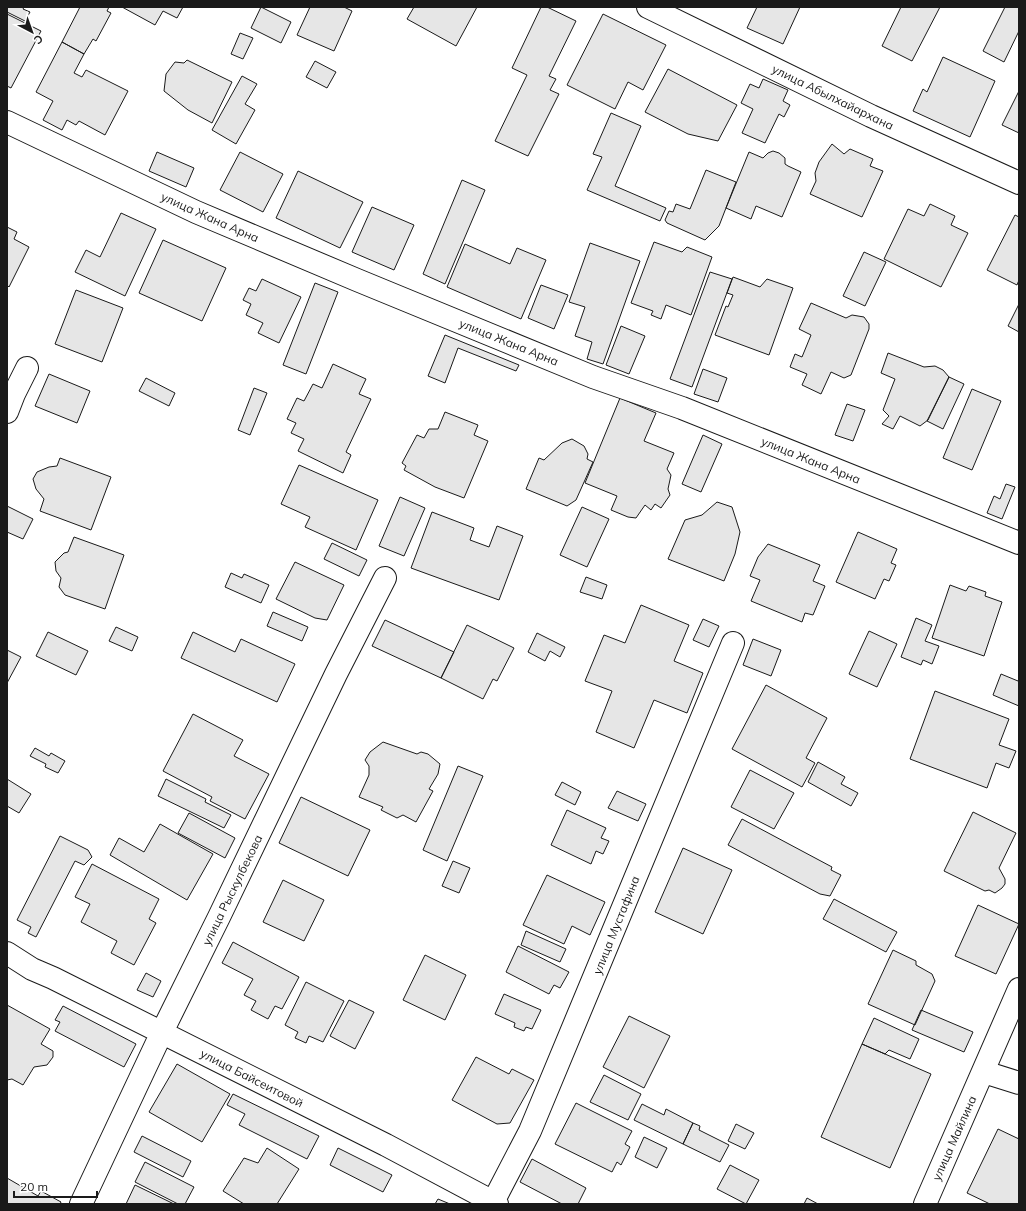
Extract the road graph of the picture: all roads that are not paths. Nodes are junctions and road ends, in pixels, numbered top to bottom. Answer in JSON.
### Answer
{"nodes":[{"id":1,"x":648,"y":7,"type":"edge"},
{"id":2,"x":7,"y":122,"type":"edge"},
{"id":3,"x":1019,"y":183,"type":"edge"},
{"id":4,"x":27,"y":368,"type":"dead end"},
{"id":5,"x":7,"y":412,"type":"edge"},
{"id":6,"x":1019,"y":543,"type":"edge"},
{"id":7,"x":385,"y":578,"type":"dead end"},
{"id":8,"x":733,"y":643,"type":"dead end"},
{"id":9,"x":7,"y":953,"type":"edge"},
{"id":10,"x":1019,"y":989,"type":"edge"},
{"id":11,"x":162,"y":1032,"type":"junction"},
{"id":12,"x":984,"y":1072,"type":"junction"},
{"id":13,"x":1019,"y":1083,"type":"edge"},
{"id":14,"x":494,"y":1203,"type":"edge"},
{"id":15,"x":81,"y":1204,"type":"edge"},
{"id":16,"x":925,"y":1204,"type":"edge"}],
"edges":[{"from":1,"to":3,"type":"street","name":"улица Абылхайархана"},
{"from":2,"to":6,"type":"street","name":"улица Жана Арна"},
{"from":4,"to":5,"type":"street"},
{"from":7,"to":11,"type":"street","name":"улица Рыскулбекова"},
{"from":8,"to":14,"type":"street","name":"улица Мустафина"},
{"from":9,"to":11,"type":"street","name":"улица Байсеитовой"},
{"from":10,"to":12,"type":"street","name":"улица Майлина"},
{"from":11,"to":14,"type":"street","name":"улица Байсеитовой"},
{"from":11,"to":15,"type":"street","name":"улица Рыскулбекова"},
{"from":12,"to":13,"type":"street"},
{"from":12,"to":16,"type":"street","name":"улица Майлина"}]}
